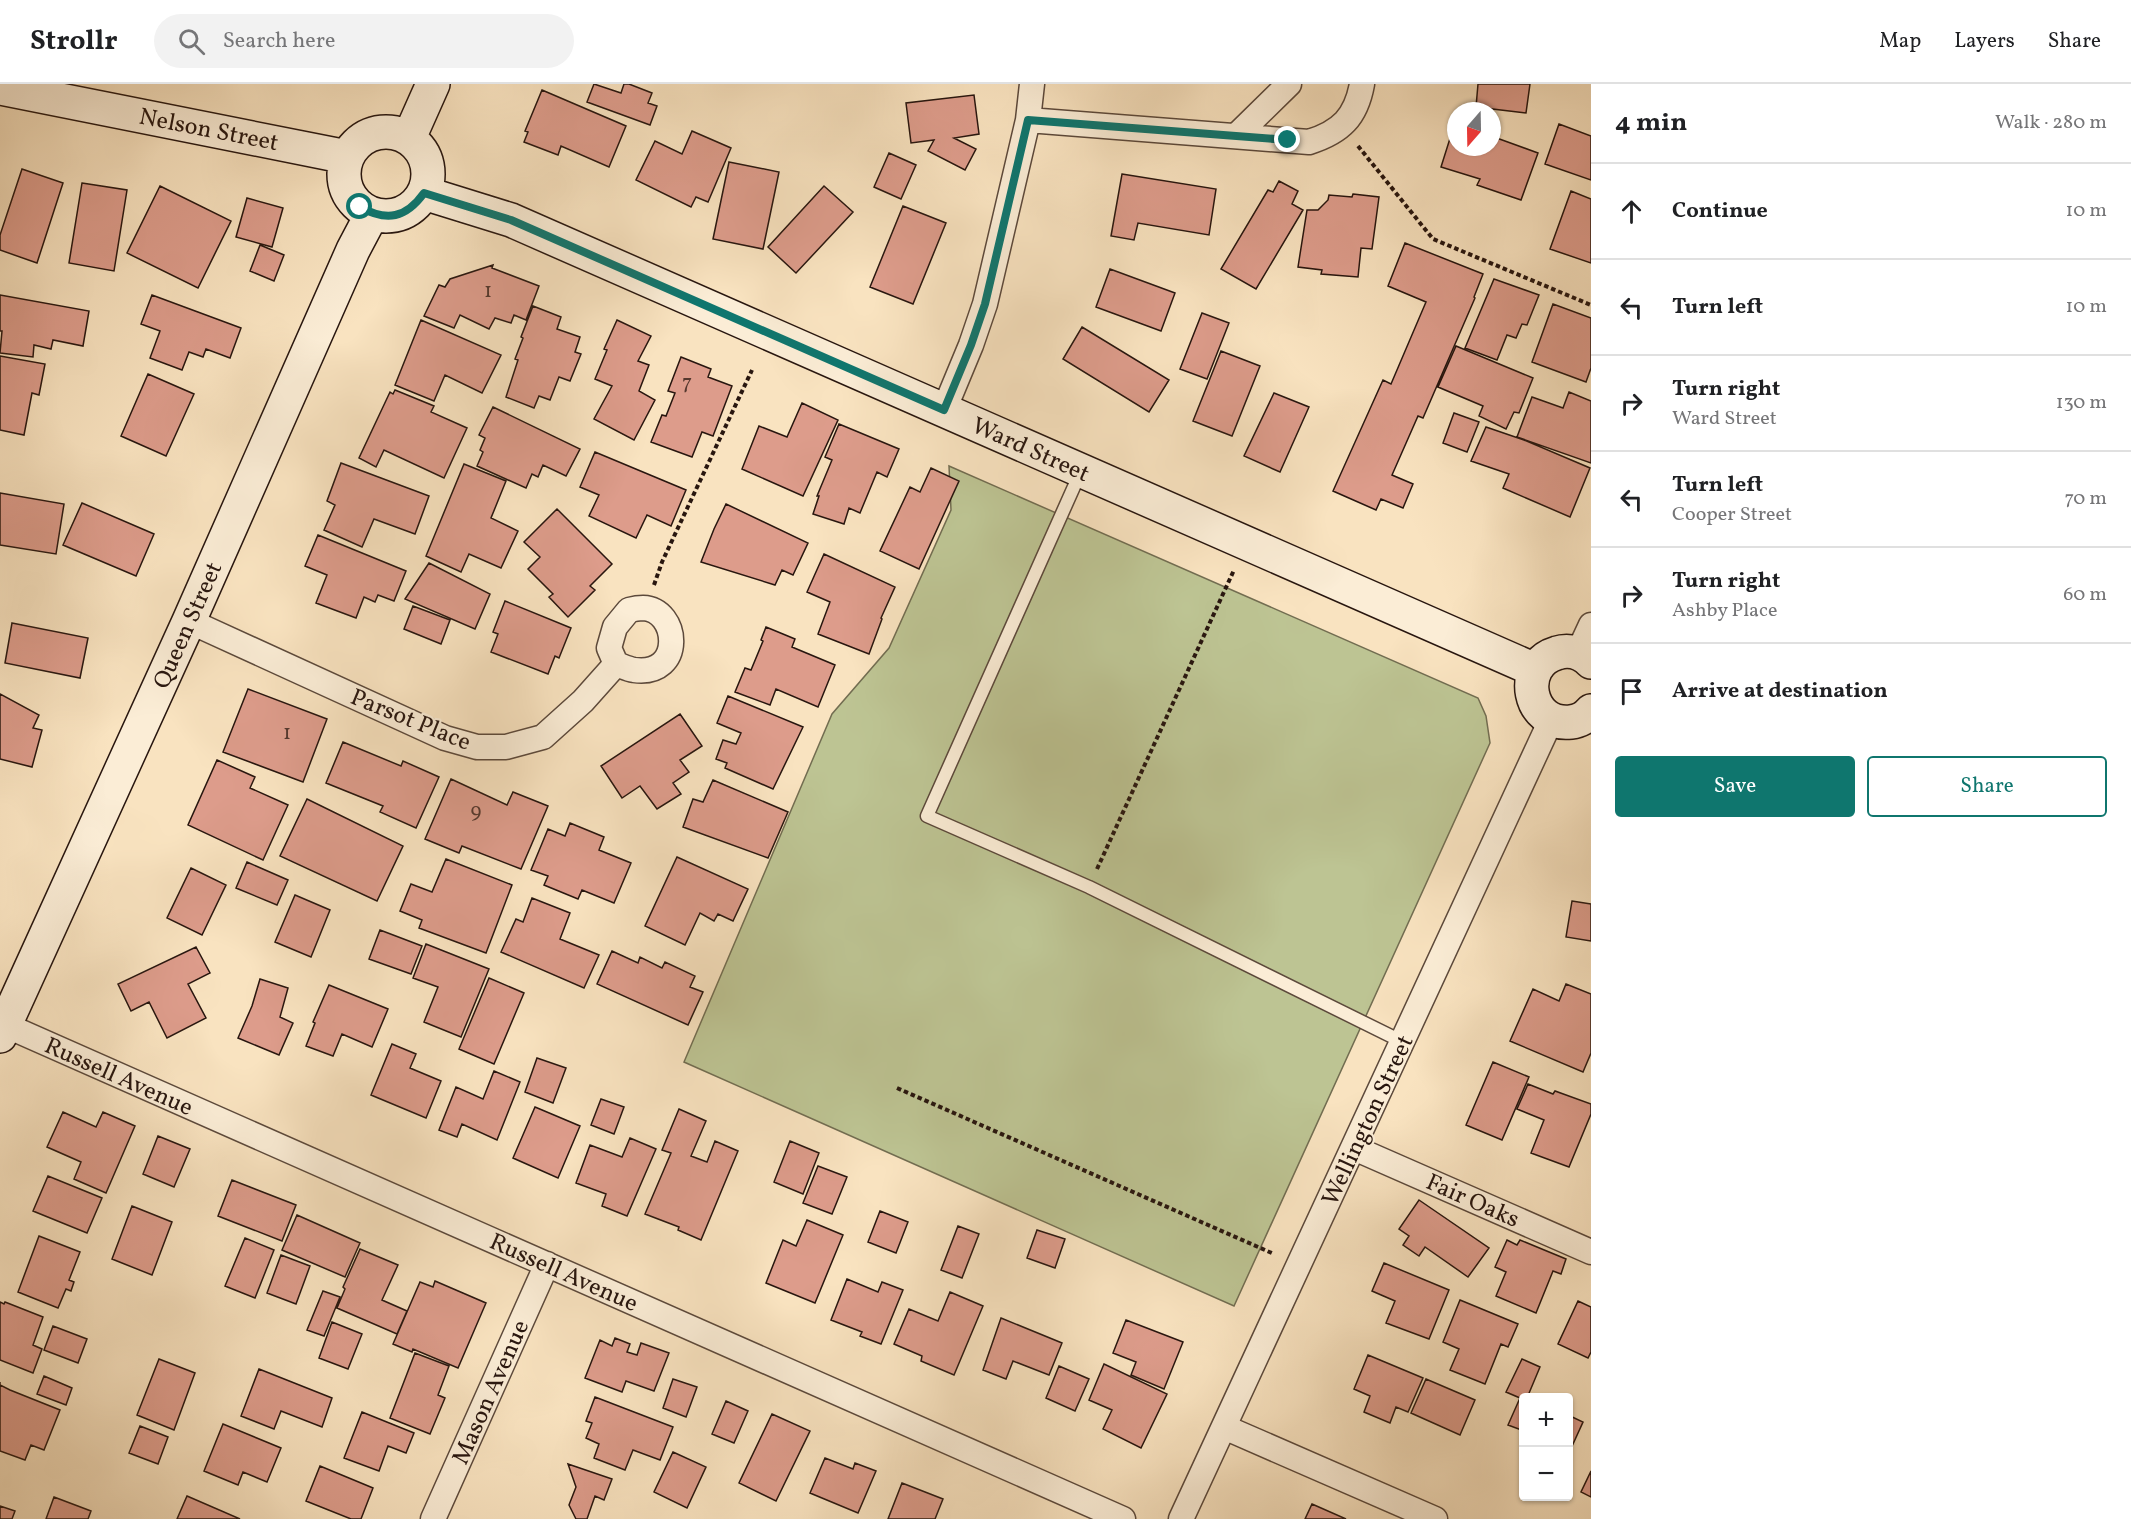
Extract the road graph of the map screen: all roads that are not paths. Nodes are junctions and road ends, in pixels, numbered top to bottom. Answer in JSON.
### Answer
{"nodes":[{"id":1,"x":433,"y":84,"type":"edge"},
{"id":2,"x":1032,"y":84,"type":"edge"},
{"id":3,"x":1289,"y":84,"type":"edge"},
{"id":4,"x":1362,"y":84,"type":"edge"},
{"id":5,"x":0,"y":88,"type":"edge"},
{"id":6,"x":1028,"y":120,"type":"junction"},
{"id":7,"x":1236,"y":136,"type":"junction"},
{"id":8,"x":409,"y":138,"type":"junction"},
{"id":9,"x":347,"y":157,"type":"junction"},
{"id":10,"x":424,"y":193,"type":"junction"},
{"id":11,"x":372,"y":214,"type":"junction"},
{"id":12,"x":944,"y":410,"type":"junction"},
{"id":13,"x":1081,"y":471,"type":"junction"},
{"id":14,"x":189,"y":621,"type":"junction"},
{"id":15,"x":1587,"y":647,"type":"edge"},
{"id":16,"x":616,"y":664,"type":"dead end"},
{"id":17,"x":1535,"y":670,"type":"junction"},
{"id":18,"x":1591,"y":711,"type":"edge"},
{"id":19,"x":1551,"y":720,"type":"junction"},
{"id":20,"x":2,"y":1030,"type":"edge"},
{"id":21,"x":1403,"y":1042,"type":"junction"},
{"id":22,"x":1354,"y":1148,"type":"junction"},
{"id":23,"x":1591,"y":1252,"type":"edge"},
{"id":24,"x":547,"y":1264,"type":"junction"},
{"id":25,"x":1224,"y":1427,"type":"junction"},
{"id":26,"x":433,"y":1519,"type":"edge"},
{"id":27,"x":1123,"y":1519,"type":"edge"},
{"id":28,"x":1181,"y":1519,"type":"edge"},
{"id":29,"x":1435,"y":1519,"type":"edge"}],
"edges":[{"from":1,"to":8,"type":"street"},
{"from":2,"to":6,"type":"street"},
{"from":3,"to":7,"type":"street"},
{"from":4,"to":7,"type":"street"},
{"from":5,"to":9,"type":"street","name":"Nelson Street"},
{"from":6,"to":7,"type":"street"},
{"from":6,"to":12,"type":"street"},
{"from":8,"to":9,"type":"street"},
{"from":8,"to":10,"type":"street"},
{"from":9,"to":11,"type":"street"},
{"from":10,"to":11,"type":"street"},
{"from":10,"to":12,"type":"street","name":"Ward Street"},
{"from":11,"to":14,"type":"street","name":"Queen Street"},
{"from":12,"to":13,"type":"street","name":"Ward Street"},
{"from":13,"to":17,"type":"street","name":"Ward Street"},
{"from":13,"to":21,"type":"lane"},
{"from":14,"to":16,"type":"street","name":"Parsot Place"},
{"from":14,"to":20,"type":"street","name":"Queen Street"},
{"from":15,"to":17,"type":"street"},
{"from":17,"to":19,"type":"street"},
{"from":18,"to":19,"type":"street"},
{"from":19,"to":21,"type":"street","name":"Wellington Street"},
{"from":20,"to":24,"type":"street","name":"Russell Avenue"},
{"from":21,"to":22,"type":"street","name":"Wellington Street"},
{"from":22,"to":23,"type":"street","name":"Fair Oaks"},
{"from":22,"to":25,"type":"street","name":"Wellington Street"},
{"from":24,"to":26,"type":"street","name":"Mason Avenue"},
{"from":24,"to":27,"type":"street","name":"Russell Avenue"},
{"from":25,"to":28,"type":"street","name":"Wellington Street"},
{"from":25,"to":29,"type":"street"}]}
